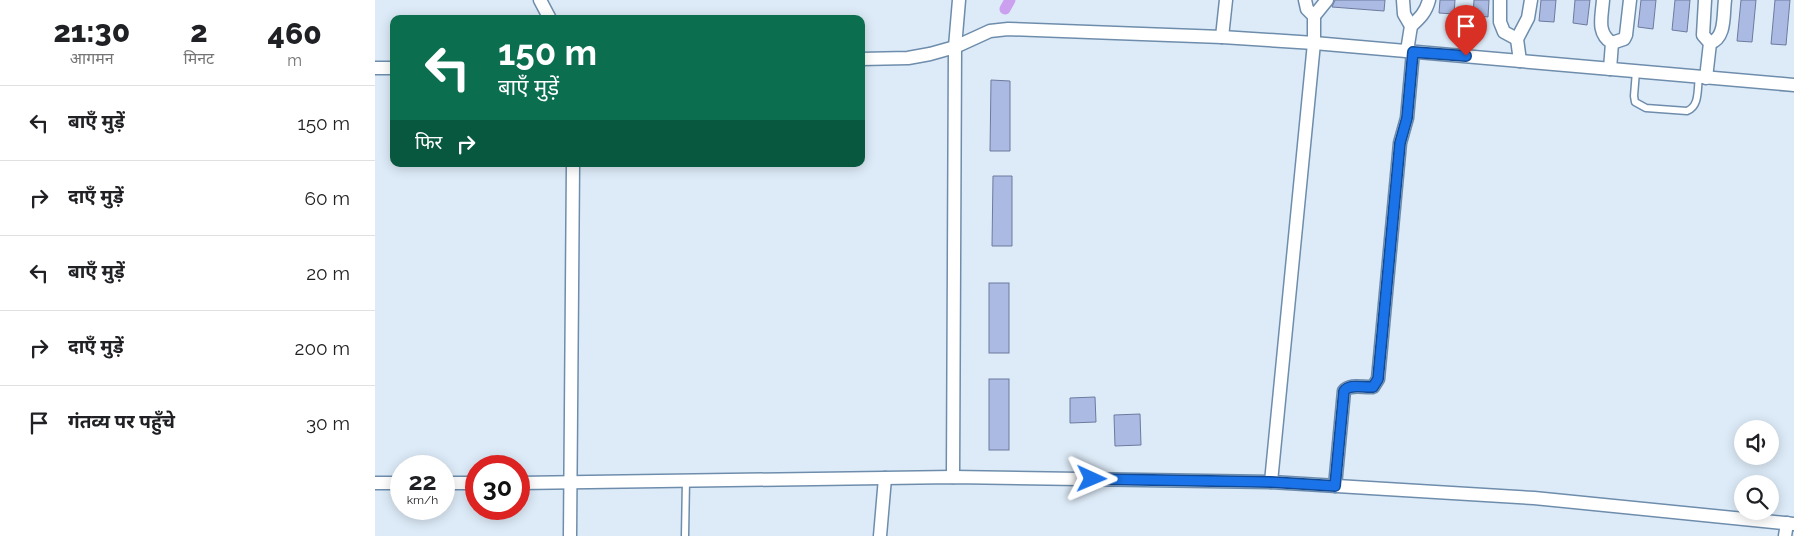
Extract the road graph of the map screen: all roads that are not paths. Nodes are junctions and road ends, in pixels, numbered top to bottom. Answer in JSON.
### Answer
{"nodes":[{"id":1,"x":540,"y":0,"type":"edge"},
{"id":2,"x":959,"y":0,"type":"edge"},
{"id":3,"x":1226,"y":0,"type":"edge"},
{"id":4,"x":1305,"y":0,"type":"edge"},
{"id":5,"x":1327,"y":0,"type":"edge"},
{"id":6,"x":1403,"y":0,"type":"edge"},
{"id":7,"x":1429,"y":0,"type":"edge"},
{"id":8,"x":1500,"y":0,"type":"edge"},
{"id":9,"x":1531,"y":0,"type":"edge"},
{"id":10,"x":1603,"y":0,"type":"edge"},
{"id":11,"x":1630,"y":0,"type":"edge"},
{"id":12,"x":1705,"y":0,"type":"edge"},
{"id":13,"x":1725,"y":0,"type":"edge"},
{"id":14,"x":548,"y":15,"type":"edge"},
{"id":15,"x":1314,"y":16,"type":"junction"},
{"id":16,"x":1411,"y":26,"type":"junction"},
{"id":17,"x":1222,"y":37,"type":"junction"},
{"id":18,"x":1517,"y":39,"type":"junction"},
{"id":19,"x":1314,"y":43,"type":"junction"},
{"id":20,"x":1613,"y":43,"type":"junction"},
{"id":21,"x":1709,"y":43,"type":"junction"},
{"id":22,"x":955,"y":47,"type":"junction"},
{"id":23,"x":1410,"y":51,"type":"junction"},
{"id":24,"x":865,"y":59,"type":"edge"},
{"id":25,"x":1520,"y":61,"type":"junction"},
{"id":26,"x":375,"y":68,"type":"edge"},
{"id":27,"x":390,"y":68,"type":"edge"},
{"id":28,"x":1610,"y":69,"type":"junction"},
{"id":29,"x":1636,"y":71,"type":"junction"},
{"id":30,"x":1702,"y":77,"type":"junction"},
{"id":31,"x":1794,"y":86,"type":"edge"},
{"id":32,"x":573,"y":167,"type":"edge"},
{"id":33,"x":953,"y":477,"type":"junction"},
{"id":34,"x":885,"y":478,"type":"junction"},
{"id":35,"x":686,"y":480,"type":"junction"},
{"id":36,"x":1271,"y":482,"type":"junction"},
{"id":37,"x":375,"y":483,"type":"edge"},
{"id":38,"x":390,"y":483,"type":"edge"},
{"id":39,"x":530,"y":483,"type":"edge"},
{"id":40,"x":571,"y":483,"type":"junction"},
{"id":41,"x":1335,"y":486,"type":"junction"},
{"id":42,"x":1790,"y":523,"type":"edge"},
{"id":43,"x":570,"y":536,"type":"edge"},
{"id":44,"x":685,"y":536,"type":"edge"},
{"id":45,"x":880,"y":536,"type":"edge"},
{"id":46,"x":1785,"y":536,"type":"edge"}],
"edges":[{"from":1,"to":14,"type":"street"},
{"from":2,"to":22,"type":"street"},
{"from":3,"to":17,"type":"street"},
{"from":4,"to":15,"type":"street"},
{"from":5,"to":15,"type":"street"},
{"from":6,"to":16,"type":"street"},
{"from":7,"to":16,"type":"street"},
{"from":8,"to":18,"type":"street"},
{"from":9,"to":18,"type":"street"},
{"from":10,"to":20,"type":"street"},
{"from":11,"to":20,"type":"street"},
{"from":12,"to":21,"type":"street"},
{"from":13,"to":21,"type":"street"},
{"from":15,"to":19,"type":"street"},
{"from":16,"to":23,"type":"street"},
{"from":17,"to":19,"type":"street"},
{"from":17,"to":22,"type":"street"},
{"from":18,"to":25,"type":"street"},
{"from":19,"to":23,"type":"street"},
{"from":19,"to":36,"type":"street"},
{"from":20,"to":28,"type":"street"},
{"from":21,"to":30,"type":"street"},
{"from":22,"to":24,"type":"street"},
{"from":22,"to":33,"type":"street"},
{"from":23,"to":25,"type":"street"},
{"from":23,"to":41,"type":"street"},
{"from":25,"to":28,"type":"street"},
{"from":26,"to":27,"type":"street"},
{"from":28,"to":29,"type":"street"},
{"from":29,"to":30,"type":"street"},
{"from":29,"to":30,"type":"lane"},
{"from":30,"to":31,"type":"street"},
{"from":32,"to":40,"type":"street"},
{"from":33,"to":34,"type":"street"},
{"from":33,"to":36,"type":"street"},
{"from":34,"to":35,"type":"street"},
{"from":34,"to":45,"type":"street"},
{"from":35,"to":40,"type":"street"},
{"from":35,"to":44,"type":"lane"},
{"from":36,"to":41,"type":"street"},
{"from":37,"to":38,"type":"street"},
{"from":39,"to":40,"type":"street"},
{"from":40,"to":43,"type":"street"},
{"from":41,"to":42,"type":"street"},
{"from":42,"to":46,"type":"street"}]}
